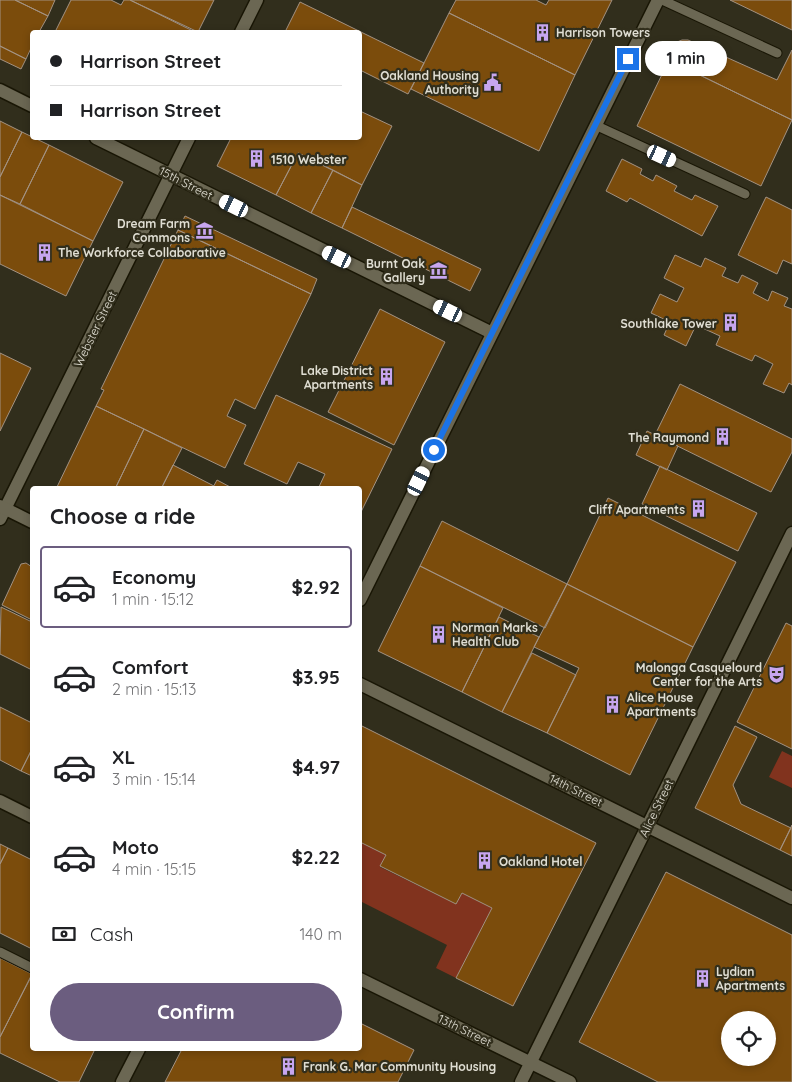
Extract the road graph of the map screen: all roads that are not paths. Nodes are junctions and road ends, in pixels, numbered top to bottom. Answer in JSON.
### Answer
{"nodes":[{"id":1,"x":258,"y":0,"type":"edge"},
{"id":2,"x":658,"y":0,"type":"edge"},
{"id":3,"x":662,"y":0,"type":"edge"},
{"id":4,"x":242,"y":30,"type":"edge"},
{"id":5,"x":777,"y":53,"type":"dead end"},
{"id":6,"x":0,"y":90,"type":"edge"},
{"id":7,"x":30,"y":105,"type":"edge"},
{"id":8,"x":595,"y":125,"type":"junction"},
{"id":9,"x":100,"y":140,"type":"edge"},
{"id":10,"x":188,"y":140,"type":"edge"},
{"id":11,"x":171,"y":175,"type":"junction"},
{"id":12,"x":745,"y":194,"type":"dead end"},
{"id":13,"x":492,"y":333,"type":"junction"},
{"id":14,"x":2,"y":511,"type":"edge"},
{"id":15,"x":30,"y":521,"type":"edge"},
{"id":16,"x":792,"y":533,"type":"edge"},
{"id":17,"x":362,"y":596,"type":"edge"},
{"id":18,"x":362,"y":685,"type":"edge"},
{"id":19,"x":0,"y":801,"type":"edge"},
{"id":20,"x":30,"y":816,"type":"edge"},
{"id":21,"x":648,"y":826,"type":"junction"},
{"id":22,"x":792,"y":898,"type":"edge"},
{"id":23,"x":0,"y":952,"type":"edge"},
{"id":24,"x":30,"y":967,"type":"edge"},
{"id":25,"x":362,"y":980,"type":"edge"},
{"id":26,"x":138,"y":1051,"type":"edge"},
{"id":27,"x":530,"y":1063,"type":"junction"},
{"id":28,"x":122,"y":1082,"type":"edge"},
{"id":29,"x":521,"y":1082,"type":"edge"},
{"id":30,"x":570,"y":1082,"type":"edge"}],
"edges":[{"from":1,"to":4,"type":"street"},
{"from":2,"to":8,"type":"street"},
{"from":3,"to":5,"type":"lane"},
{"from":6,"to":7,"type":"street"},
{"from":8,"to":12,"type":"lane"},
{"from":8,"to":13,"type":"street"},
{"from":9,"to":11,"type":"street","name":"15th Street"},
{"from":10,"to":11,"type":"street","name":"Webster Street"},
{"from":11,"to":13,"type":"street","name":"15th Street"},
{"from":11,"to":14,"type":"street","name":"Webster Street"},
{"from":13,"to":17,"type":"street"},
{"from":14,"to":15,"type":"street"},
{"from":16,"to":21,"type":"street","name":"Alice Street"},
{"from":18,"to":21,"type":"street","name":"14th Street"},
{"from":19,"to":20,"type":"street"},
{"from":21,"to":22,"type":"street","name":"14th Street"},
{"from":21,"to":27,"type":"street","name":"Alice Street"},
{"from":23,"to":24,"type":"lane"},
{"from":25,"to":27,"type":"street","name":"13th Street"},
{"from":26,"to":28,"type":"street"},
{"from":27,"to":29,"type":"street","name":"Alice Street"},
{"from":27,"to":30,"type":"street","name":"13th Street"}]}
